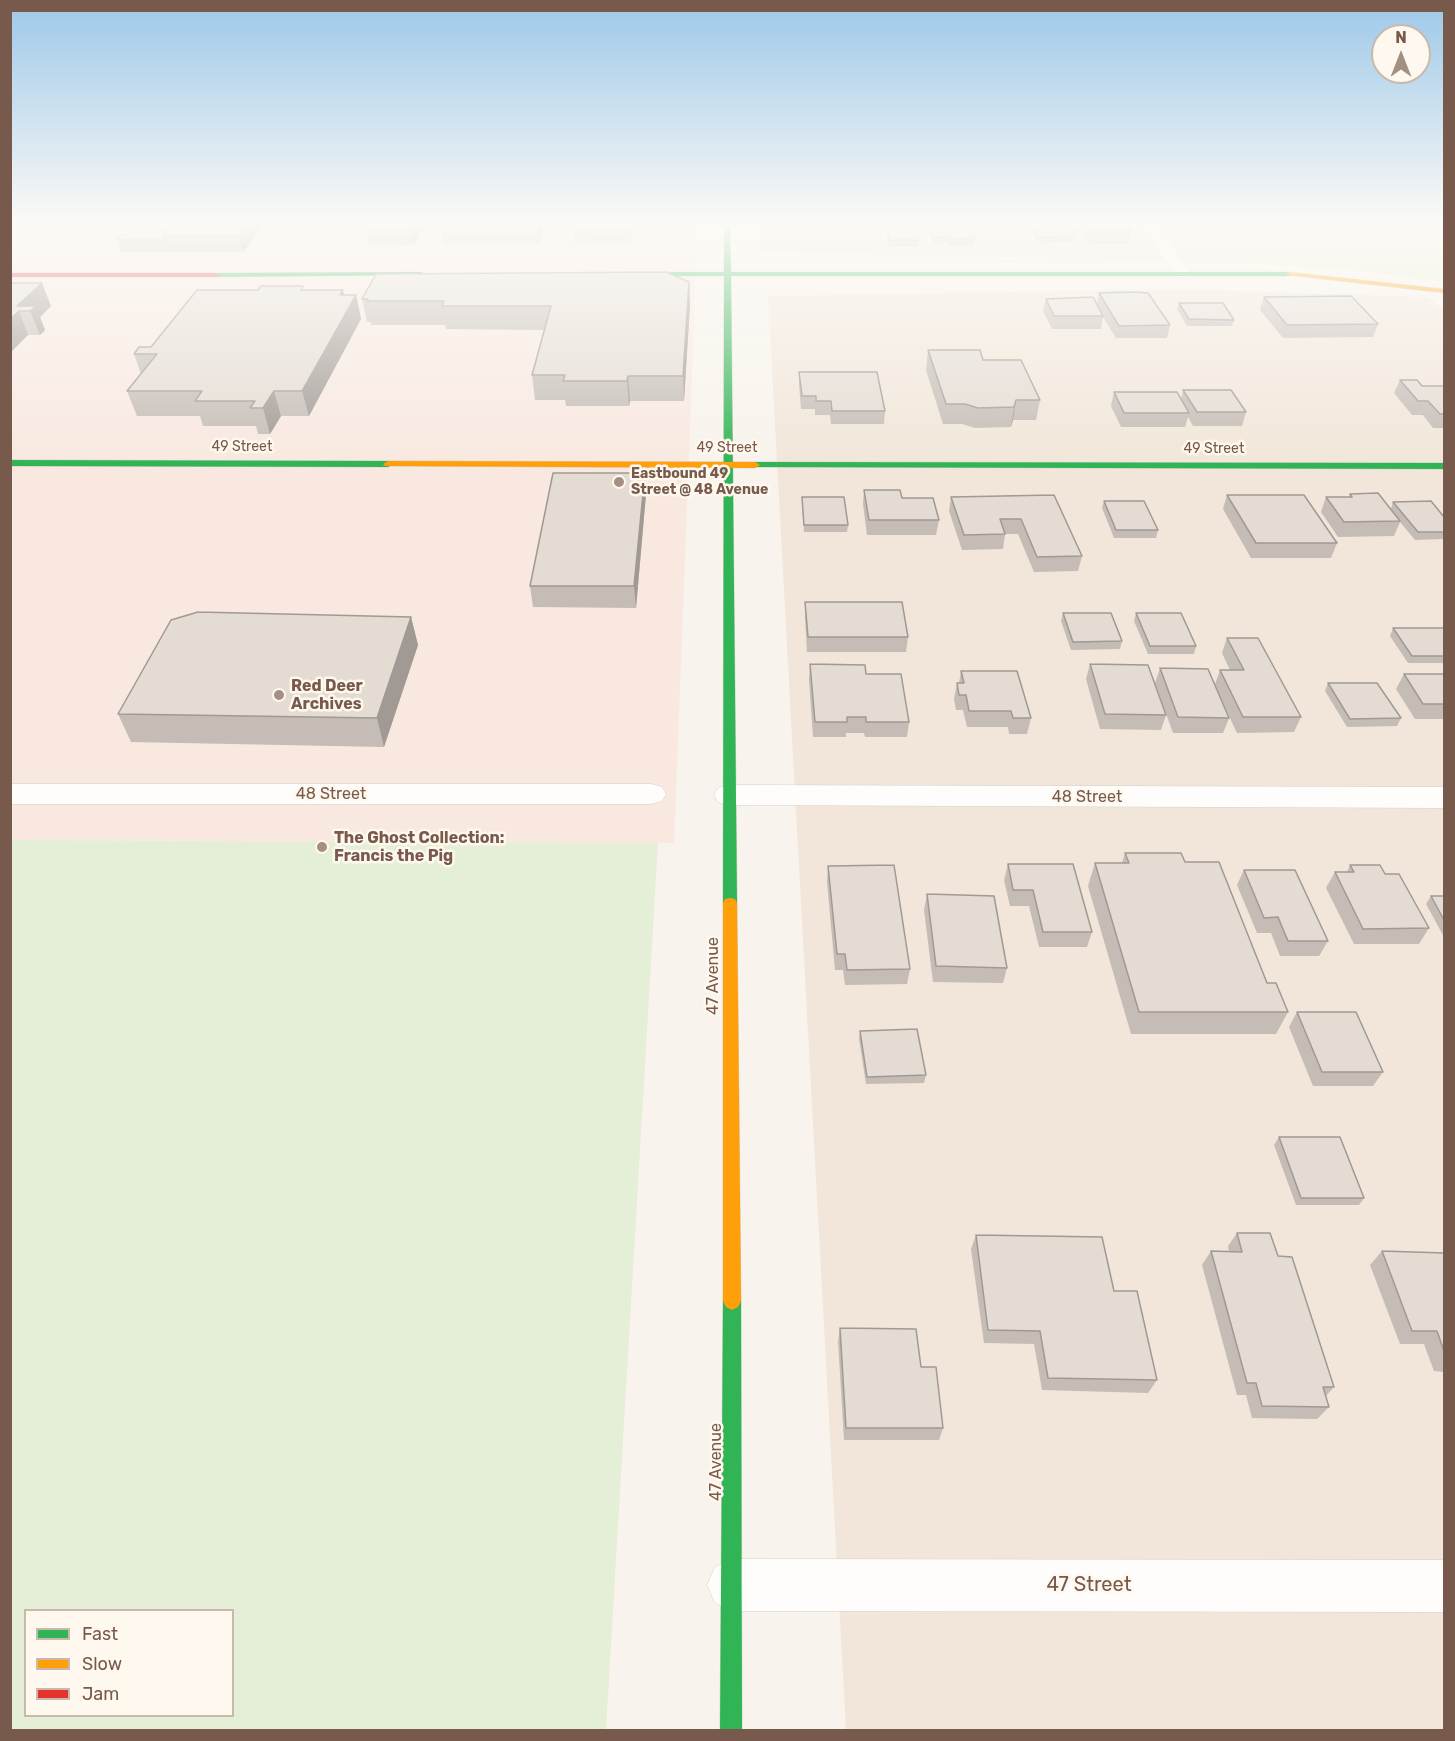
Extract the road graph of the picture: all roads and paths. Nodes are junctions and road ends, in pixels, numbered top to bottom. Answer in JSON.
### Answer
{"nodes":[{"id":1,"x":727,"y":302,"type":"edge"},
{"id":2,"x":10,"y":464,"type":"edge"},
{"id":3,"x":727,"y":464,"type":"junction"},
{"id":4,"x":1444,"y":466,"type":"edge"},
{"id":5,"x":10,"y":794,"type":"edge"},
{"id":6,"x":651,"y":794,"type":"dead end"},
{"id":7,"x":729,"y":795,"type":"junction"},
{"id":8,"x":1444,"y":798,"type":"edge"},
{"id":9,"x":733,"y":1585,"type":"junction"},
{"id":10,"x":1444,"y":1586,"type":"edge"},
{"id":11,"x":731,"y":1731,"type":"edge"}],
"edges":[{"from":1,"to":3,"type":"main road","name":"47 Avenue"},
{"from":2,"to":3,"type":"main road","name":"49 Street"},
{"from":3,"to":4,"type":"main road","name":"49 Street"},
{"from":3,"to":7,"type":"main road","name":"47 Avenue"},
{"from":5,"to":6,"type":"street","name":"48 Street"},
{"from":7,"to":8,"type":"street","name":"48 Street"},
{"from":7,"to":9,"type":"main road","name":"47 Avenue"},
{"from":9,"to":10,"type":"street","name":"47 Street"},
{"from":9,"to":11,"type":"main road","name":"47 Avenue"}]}
